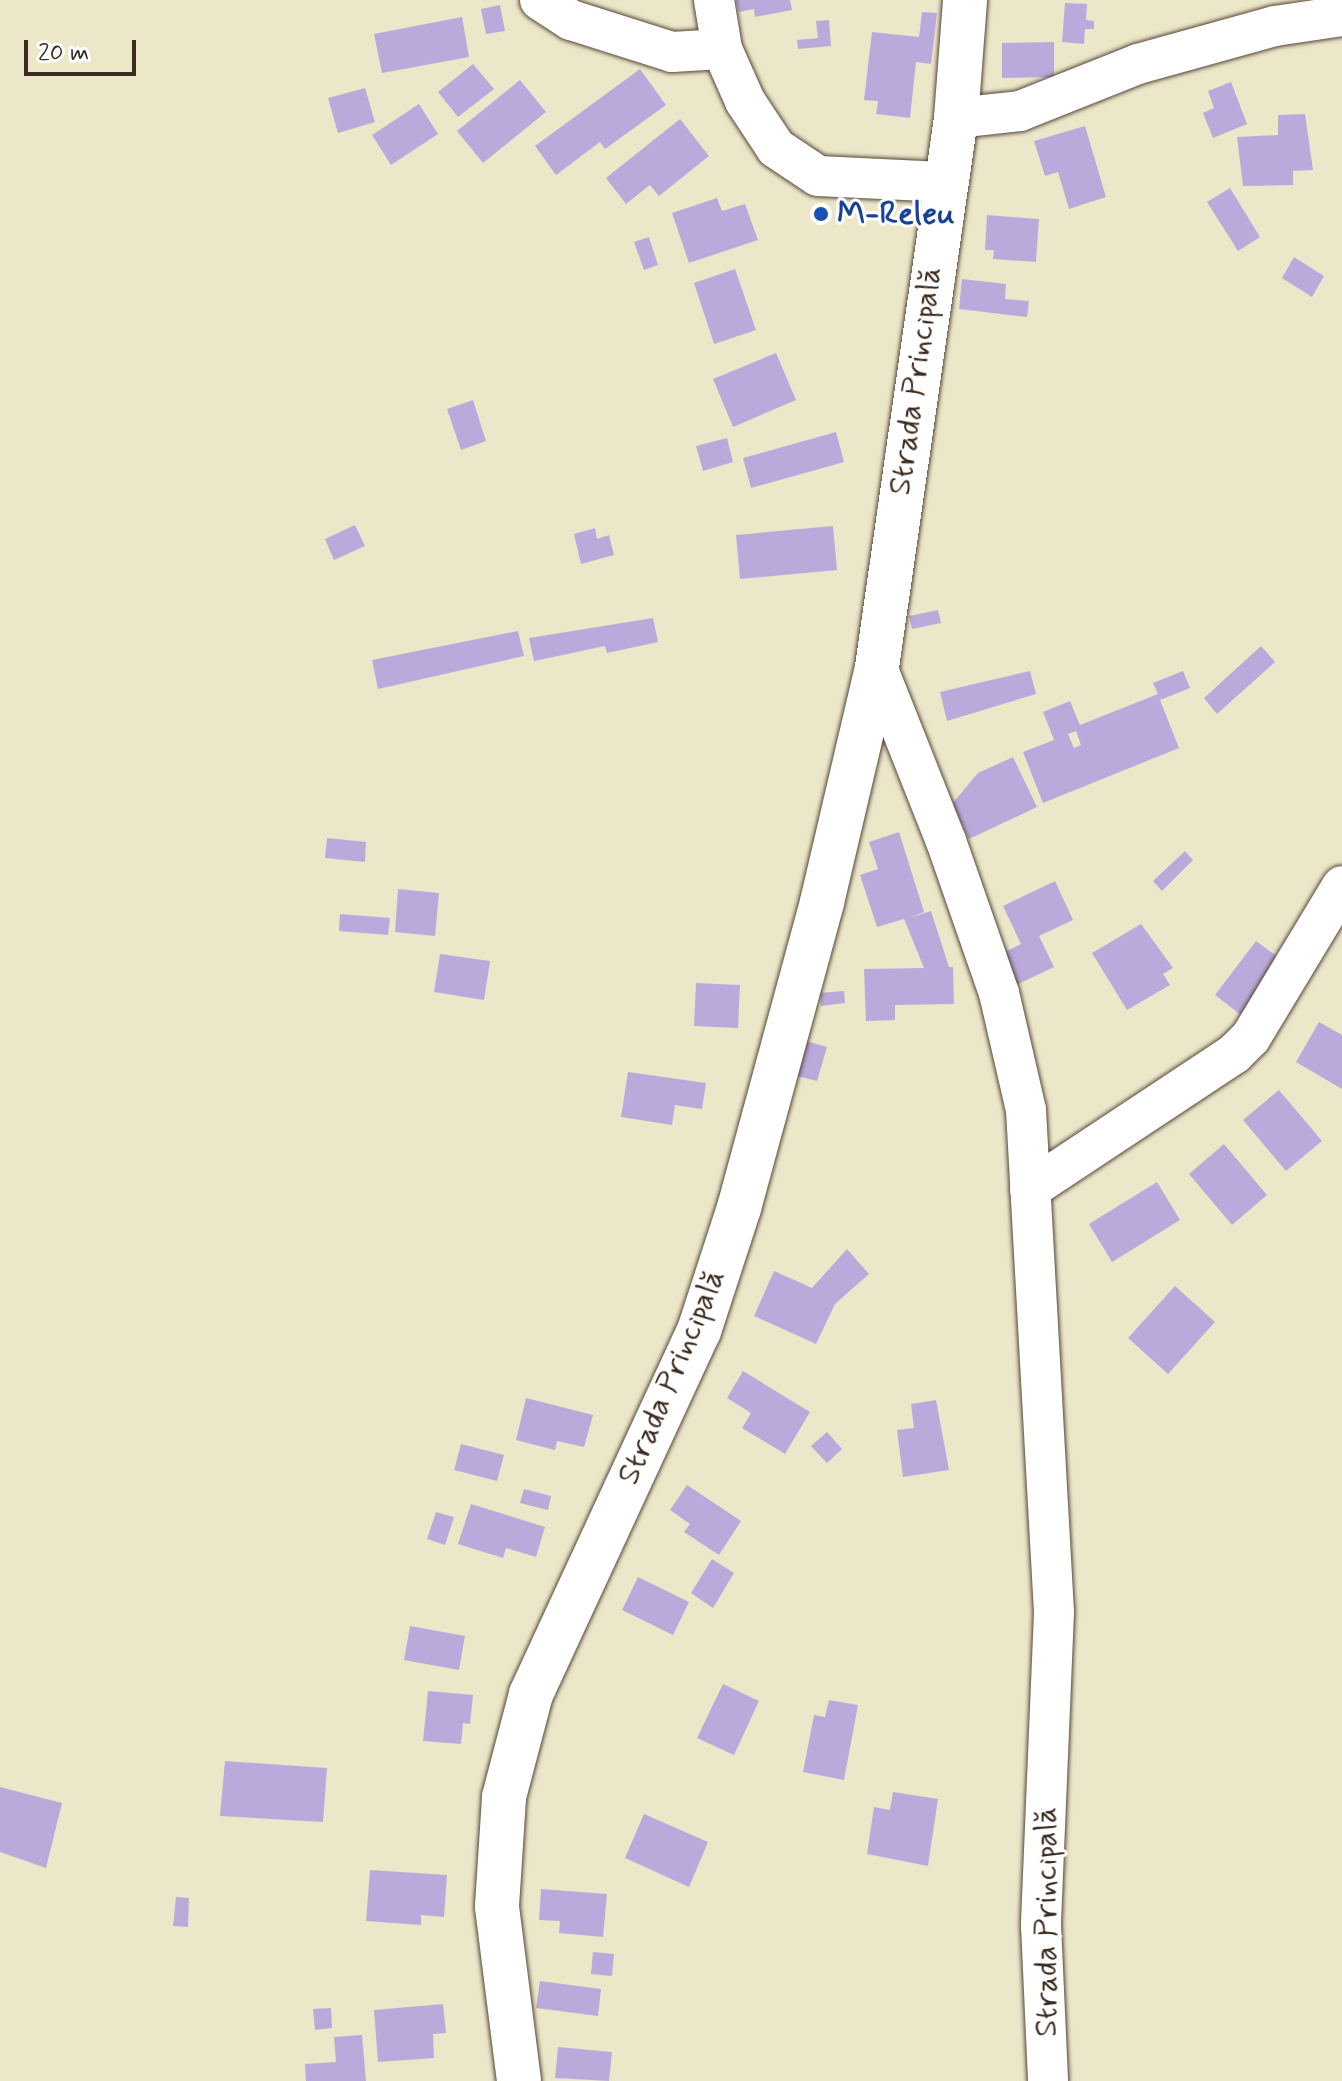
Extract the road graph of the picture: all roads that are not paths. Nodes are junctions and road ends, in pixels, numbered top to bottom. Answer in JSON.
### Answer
{"nodes":[{"id":1,"x":540,"y":0,"type":"edge"},
{"id":2,"x":714,"y":0,"type":"edge"},
{"id":3,"x":965,"y":0,"type":"edge"},
{"id":4,"x":1342,"y":16,"type":"edge"},
{"id":5,"x":722,"y":49,"type":"junction"},
{"id":6,"x":956,"y":118,"type":"junction"},
{"id":7,"x":943,"y":182,"type":"junction"},
{"id":8,"x":877,"y":667,"type":"junction"},
{"id":9,"x":1342,"y":886,"type":"edge"},
{"id":10,"x":1030,"y":1189,"type":"junction"},
{"id":11,"x":519,"y":2081,"type":"edge"},
{"id":12,"x":1048,"y":2081,"type":"edge"}],
"edges":[{"from":1,"to":5,"type":"street"},
{"from":2,"to":5,"type":"street"},
{"from":3,"to":6,"type":"street","name":"Strada Principală"},
{"from":4,"to":6,"type":"street"},
{"from":5,"to":7,"type":"street"},
{"from":6,"to":7,"type":"street","name":"Strada Principală"},
{"from":7,"to":8,"type":"street","name":"Strada Principală"},
{"from":8,"to":10,"type":"street","name":"Strada Principală"},
{"from":8,"to":11,"type":"street","name":"Strada Principală"},
{"from":9,"to":10,"type":"street"},
{"from":10,"to":12,"type":"street","name":"Strada Principală"}]}
